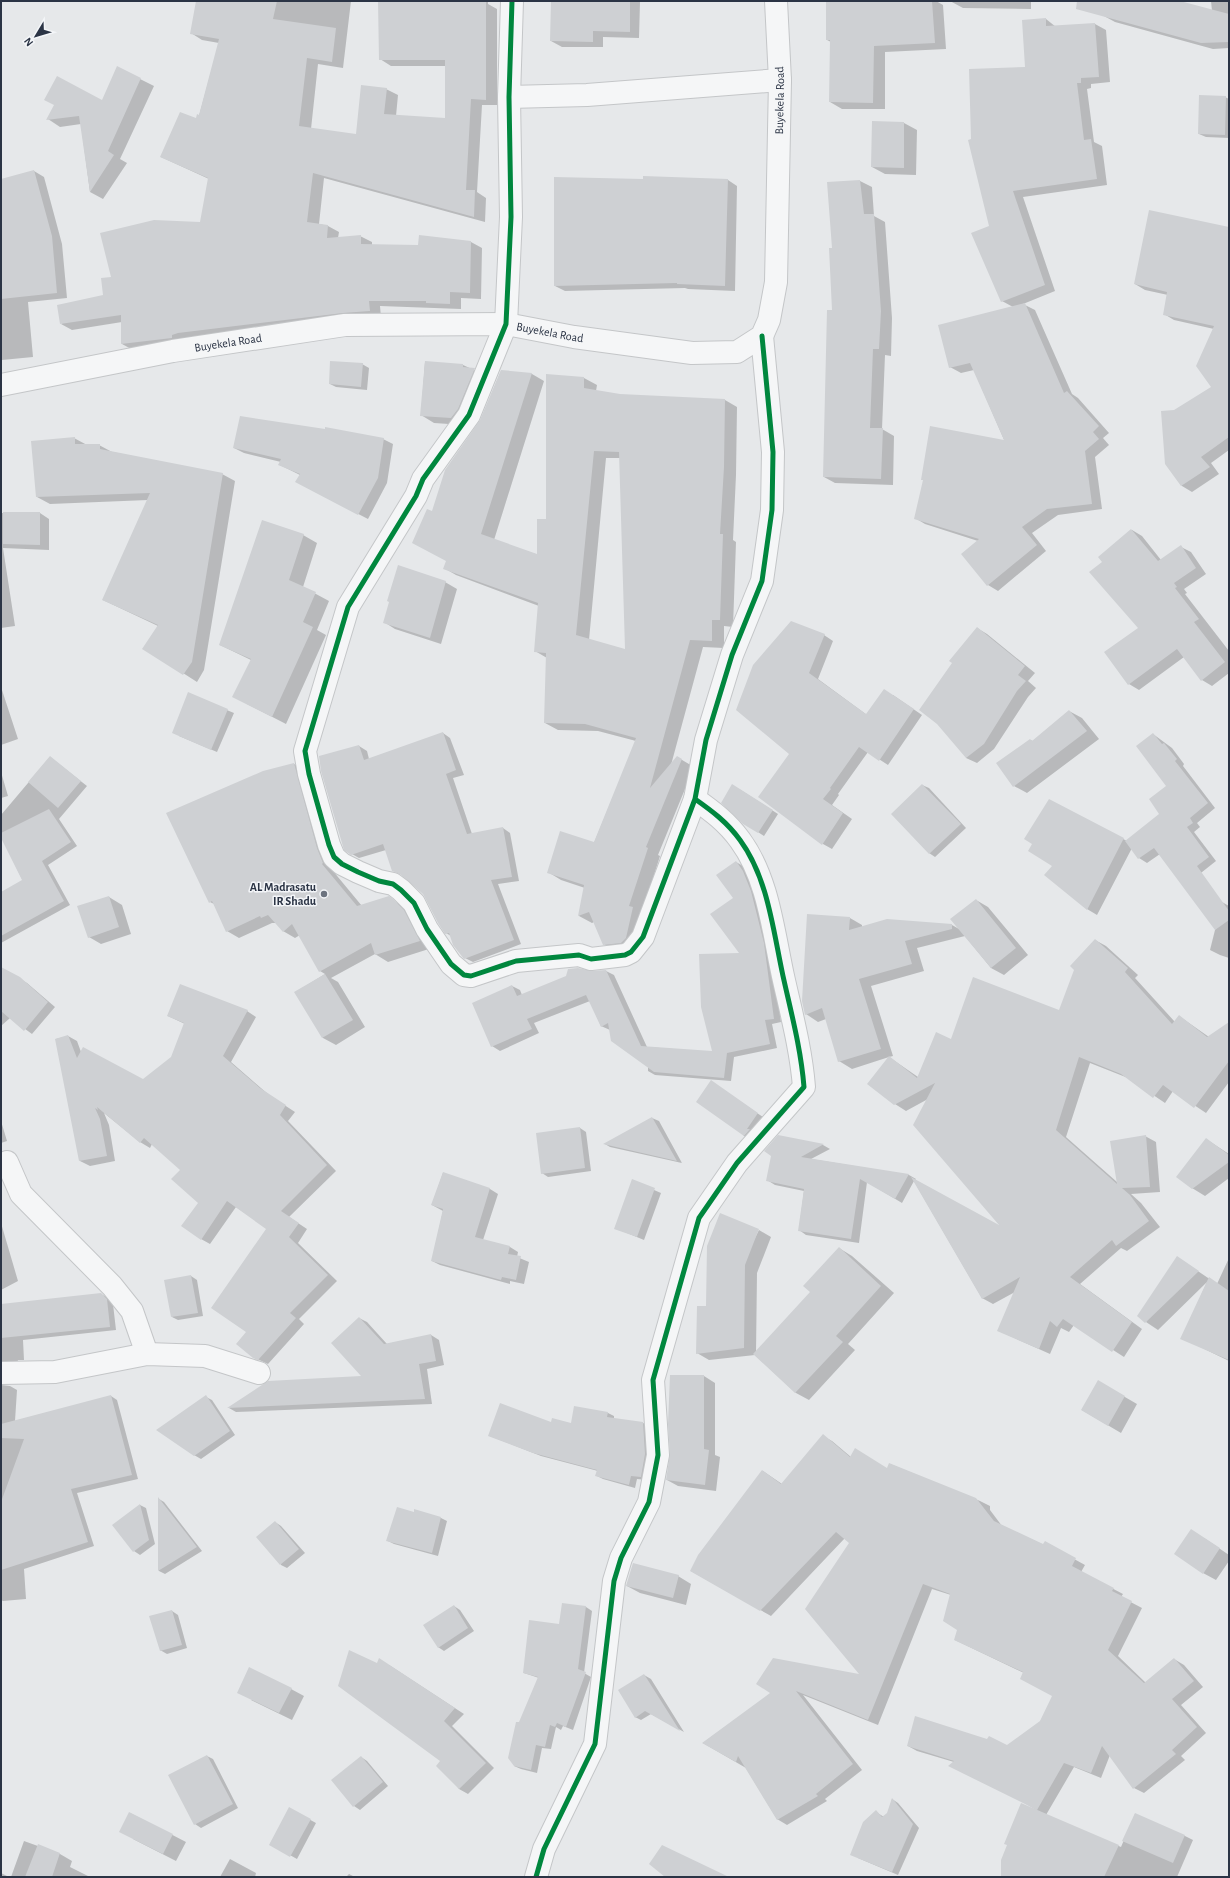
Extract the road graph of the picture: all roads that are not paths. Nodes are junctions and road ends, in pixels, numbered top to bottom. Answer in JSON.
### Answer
{"nodes":[{"id":1,"x":512,"y":1,"type":"edge"},
{"id":2,"x":776,"y":1,"type":"edge"},
{"id":3,"x":780,"y":80,"type":"junction"},
{"id":4,"x":509,"y":97,"type":"junction"},
{"id":5,"x":506,"y":324,"type":"junction"},
{"id":6,"x":762,"y":336,"type":"junction"},
{"id":7,"x":1,"y":386,"type":"edge"},
{"id":8,"x":695,"y":799,"type":"junction"},
{"id":9,"x":7,"y":1162,"type":"dead end"},
{"id":10,"x":147,"y":1354,"type":"junction"},
{"id":11,"x":1,"y":1373,"type":"edge"},
{"id":12,"x":259,"y":1373,"type":"dead end"},
{"id":13,"x":536,"y":1877,"type":"edge"}],
"edges":[{"from":1,"to":4,"type":"street"},
{"from":2,"to":3,"type":"street","name":"Buyekela Road"},
{"from":3,"to":4,"type":"street"},
{"from":3,"to":6,"type":"street","name":"Buyekela Road"},
{"from":4,"to":5,"type":"street"},
{"from":5,"to":6,"type":"street","name":"Buyekela Road"},
{"from":5,"to":7,"type":"street","name":"Buyekela Road"},
{"from":5,"to":8,"type":"street"},
{"from":6,"to":8,"type":"street"},
{"from":8,"to":13,"type":"street"},
{"from":9,"to":10,"type":"street"},
{"from":10,"to":11,"type":"street"},
{"from":10,"to":12,"type":"street"}]}
